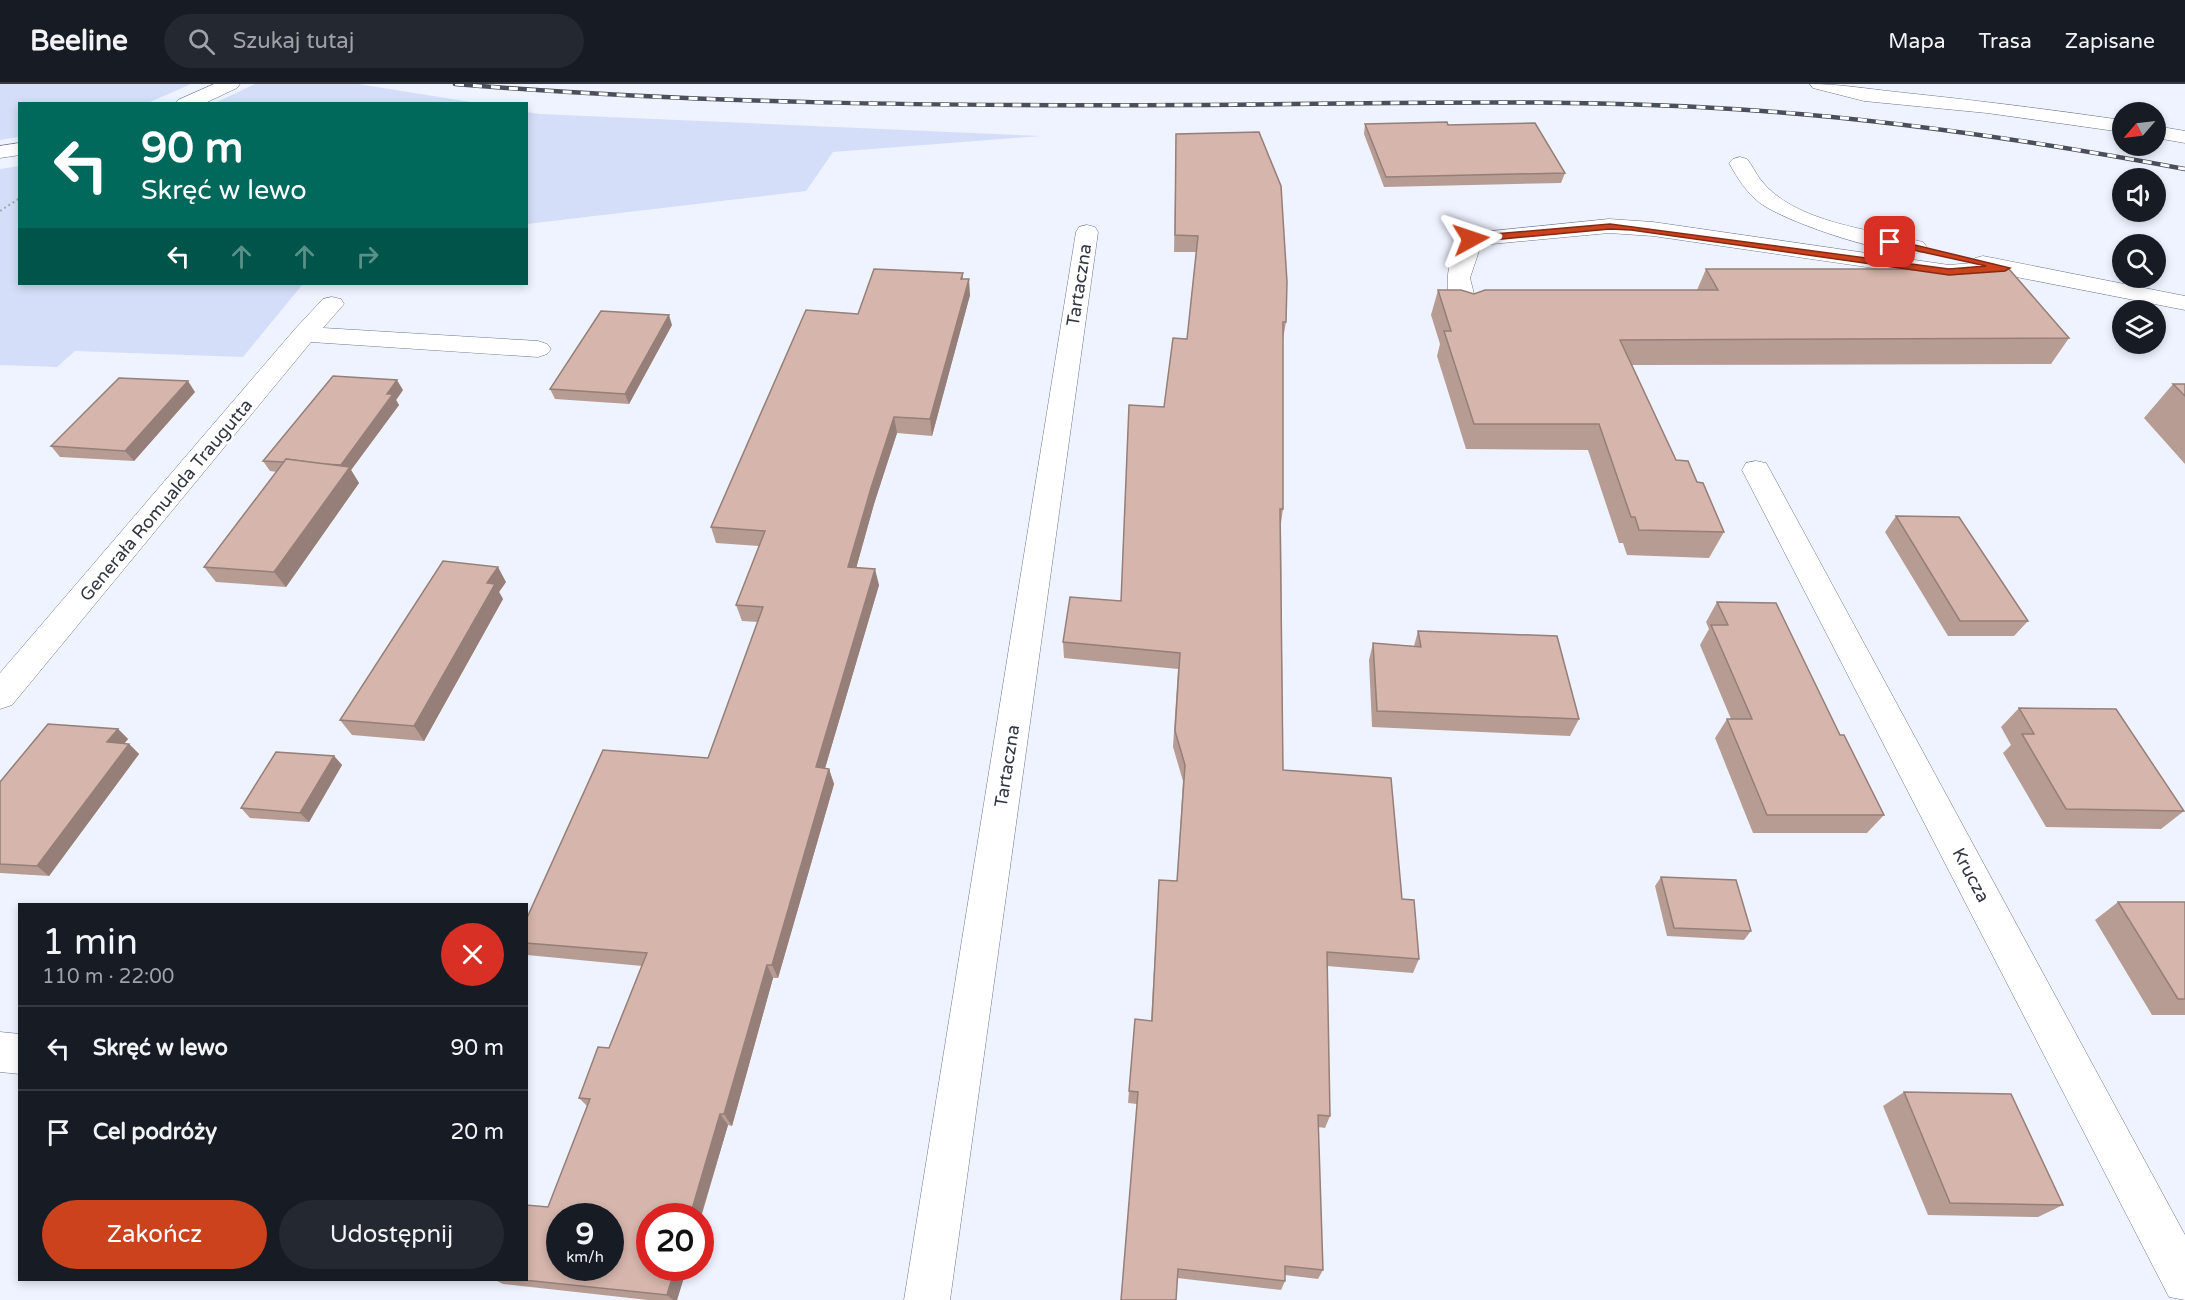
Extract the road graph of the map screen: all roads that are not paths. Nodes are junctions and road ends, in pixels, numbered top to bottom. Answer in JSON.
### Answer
{"nodes":[{"id":1,"x":230,"y":84,"type":"edge"},
{"id":2,"x":1820,"y":84,"type":"edge"},
{"id":3,"x":190,"y":102,"type":"edge"},
{"id":4,"x":2112,"y":125,"type":"edge"},
{"id":5,"x":2166,"y":134,"type":"edge"},
{"id":6,"x":2185,"y":137,"type":"edge"},
{"id":7,"x":18,"y":149,"type":"edge"},
{"id":8,"x":0,"y":152,"type":"edge"},
{"id":9,"x":1740,"y":163,"type":"dead end"},
{"id":10,"x":1087,"y":232,"type":"dead end"},
{"id":11,"x":2005,"y":268,"type":"junction"},
{"id":12,"x":2185,"y":303,"type":"edge"},
{"id":13,"x":332,"y":304,"type":"dead end"},
{"id":14,"x":1466,"y":310,"type":"edge"},
{"id":15,"x":304,"y":334,"type":"junction"},
{"id":16,"x":537,"y":349,"type":"dead end"},
{"id":17,"x":1756,"y":470,"type":"dead end"},
{"id":18,"x":0,"y":696,"type":"edge"},
{"id":19,"x":0,"y":1052,"type":"edge"},
{"id":20,"x":18,"y":1054,"type":"edge"},
{"id":21,"x":2185,"y":1281,"type":"edge"},
{"id":22,"x":927,"y":1300,"type":"edge"}],
"edges":[{"from":1,"to":3,"type":"street"},
{"from":2,"to":4,"type":"street"},
{"from":5,"to":6,"type":"street"},
{"from":7,"to":8,"type":"street"},
{"from":9,"to":11,"type":"street"},
{"from":10,"to":22,"type":"street","name":"Tartaczna"},
{"from":11,"to":12,"type":"street"},
{"from":11,"to":14,"type":"street"},
{"from":13,"to":15,"type":"street","name":"Generała Romualda Traugutta"},
{"from":15,"to":16,"type":"street"},
{"from":15,"to":18,"type":"street","name":"Generała Romualda Traugutta"},
{"from":17,"to":21,"type":"street","name":"Krucza"},
{"from":19,"to":20,"type":"street"}]}
